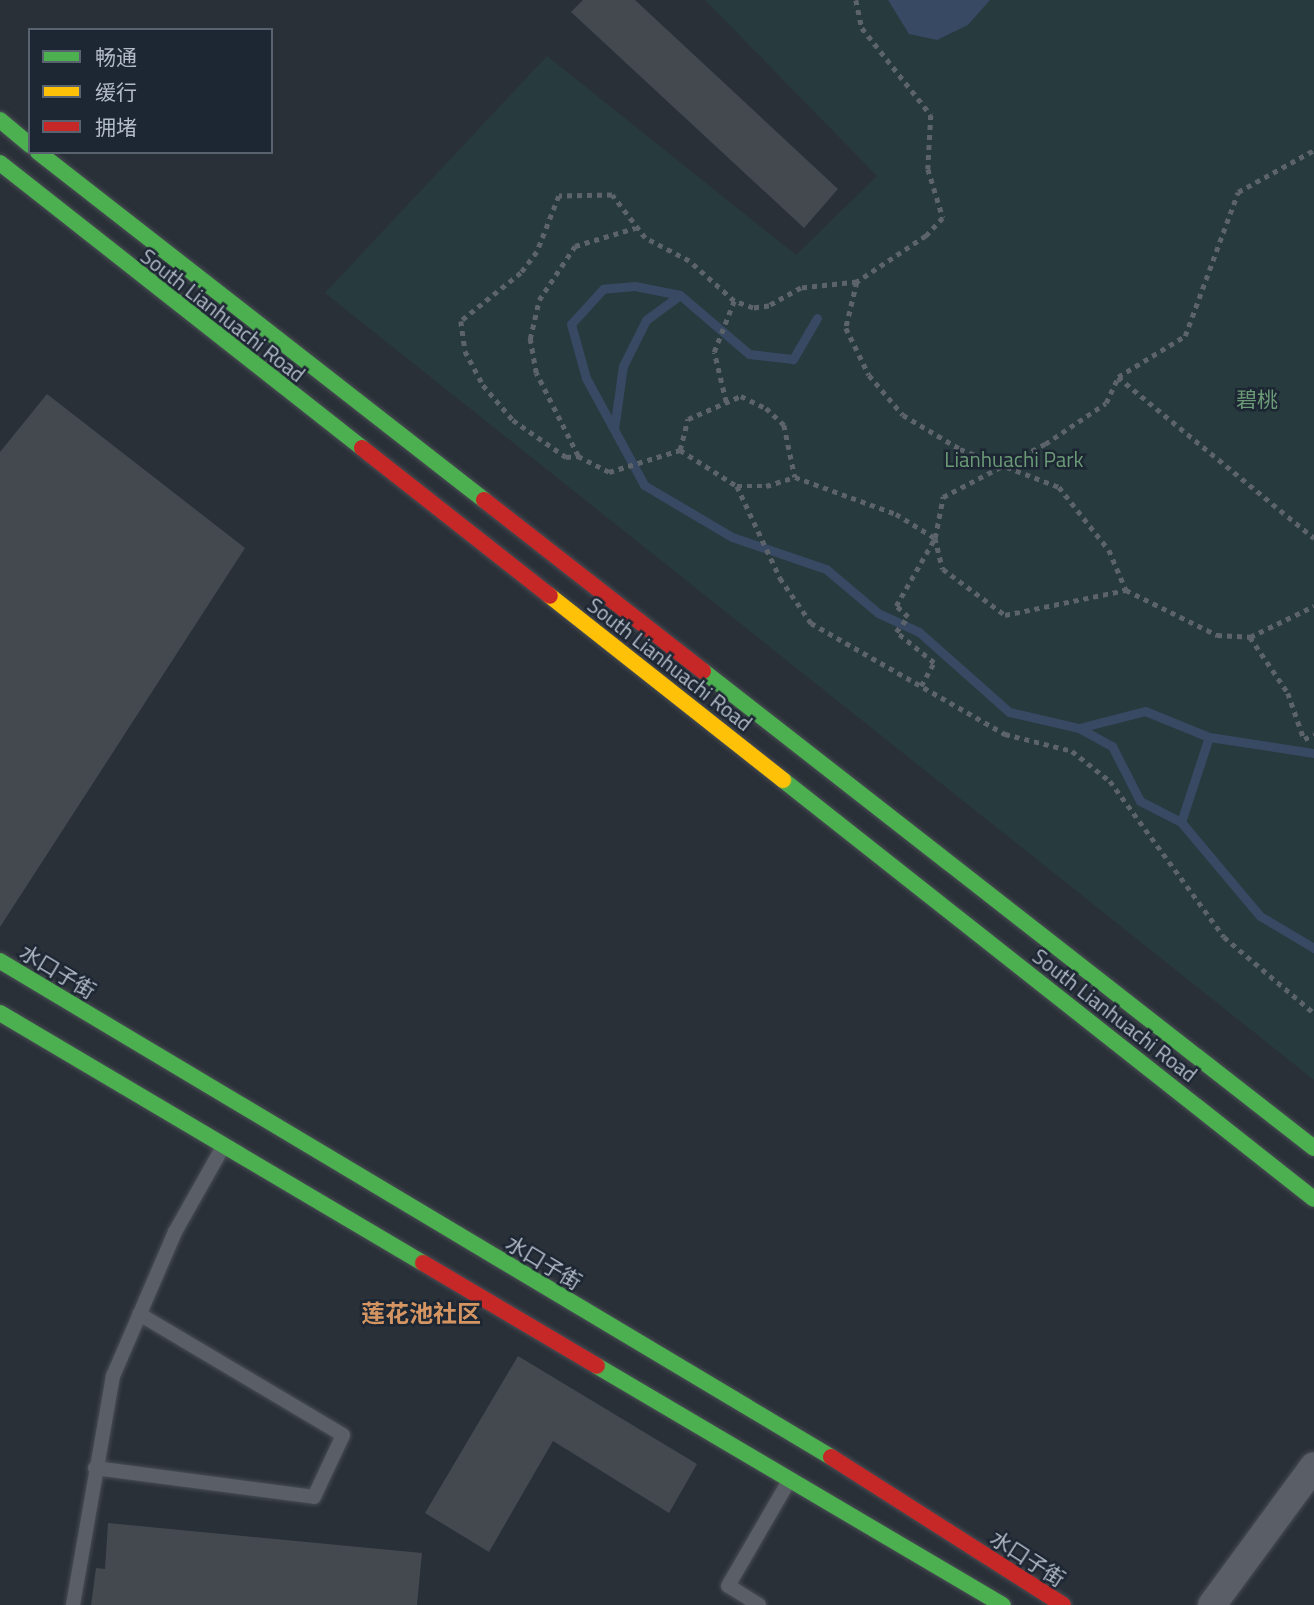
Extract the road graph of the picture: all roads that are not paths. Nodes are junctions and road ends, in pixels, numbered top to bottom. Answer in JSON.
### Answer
{"nodes":[{"id":1,"x":0,"y":120,"type":"edge"},
{"id":2,"x":28,"y":143,"type":"edge"},
{"id":3,"x":41,"y":154,"type":"edge"},
{"id":4,"x":0,"y":163,"type":"edge"},
{"id":5,"x":0,"y":961,"type":"edge"},
{"id":6,"x":0,"y":1013,"type":"edge"},
{"id":7,"x":225,"y":1144,"type":"junction"},
{"id":8,"x":1314,"y":1148,"type":"edge"},
{"id":9,"x":1314,"y":1199,"type":"edge"},
{"id":10,"x":139,"y":1314,"type":"junction"},
{"id":11,"x":800,"y":1460,"type":"junction"},
{"id":12,"x":1314,"y":1466,"type":"edge"},
{"id":13,"x":95,"y":1468,"type":"junction"},
{"id":14,"x":72,"y":1605,"type":"edge"},
{"id":15,"x":759,"y":1605,"type":"edge"},
{"id":16,"x":1003,"y":1605,"type":"edge"},
{"id":17,"x":1063,"y":1605,"type":"edge"},
{"id":18,"x":1212,"y":1605,"type":"edge"}],
"edges":[{"from":1,"to":2,"type":"street"},
{"from":3,"to":8,"type":"street","name":"South Lianhuachi Road"},
{"from":4,"to":9,"type":"street","name":"South Lianhuachi Road"},
{"from":5,"to":11,"type":"street","name":"水口子街"},
{"from":6,"to":7,"type":"street","name":"水口子街"},
{"from":7,"to":10,"type":"lane"},
{"from":7,"to":11,"type":"street","name":"水口子街"},
{"from":10,"to":13,"type":"lane"},
{"from":10,"to":13,"type":"lane"},
{"from":11,"to":15,"type":"lane"},
{"from":11,"to":16,"type":"street","name":"水口子街"},
{"from":11,"to":17,"type":"street","name":"水口子街"},
{"from":12,"to":18,"type":"street"},
{"from":13,"to":14,"type":"lane"}]}
